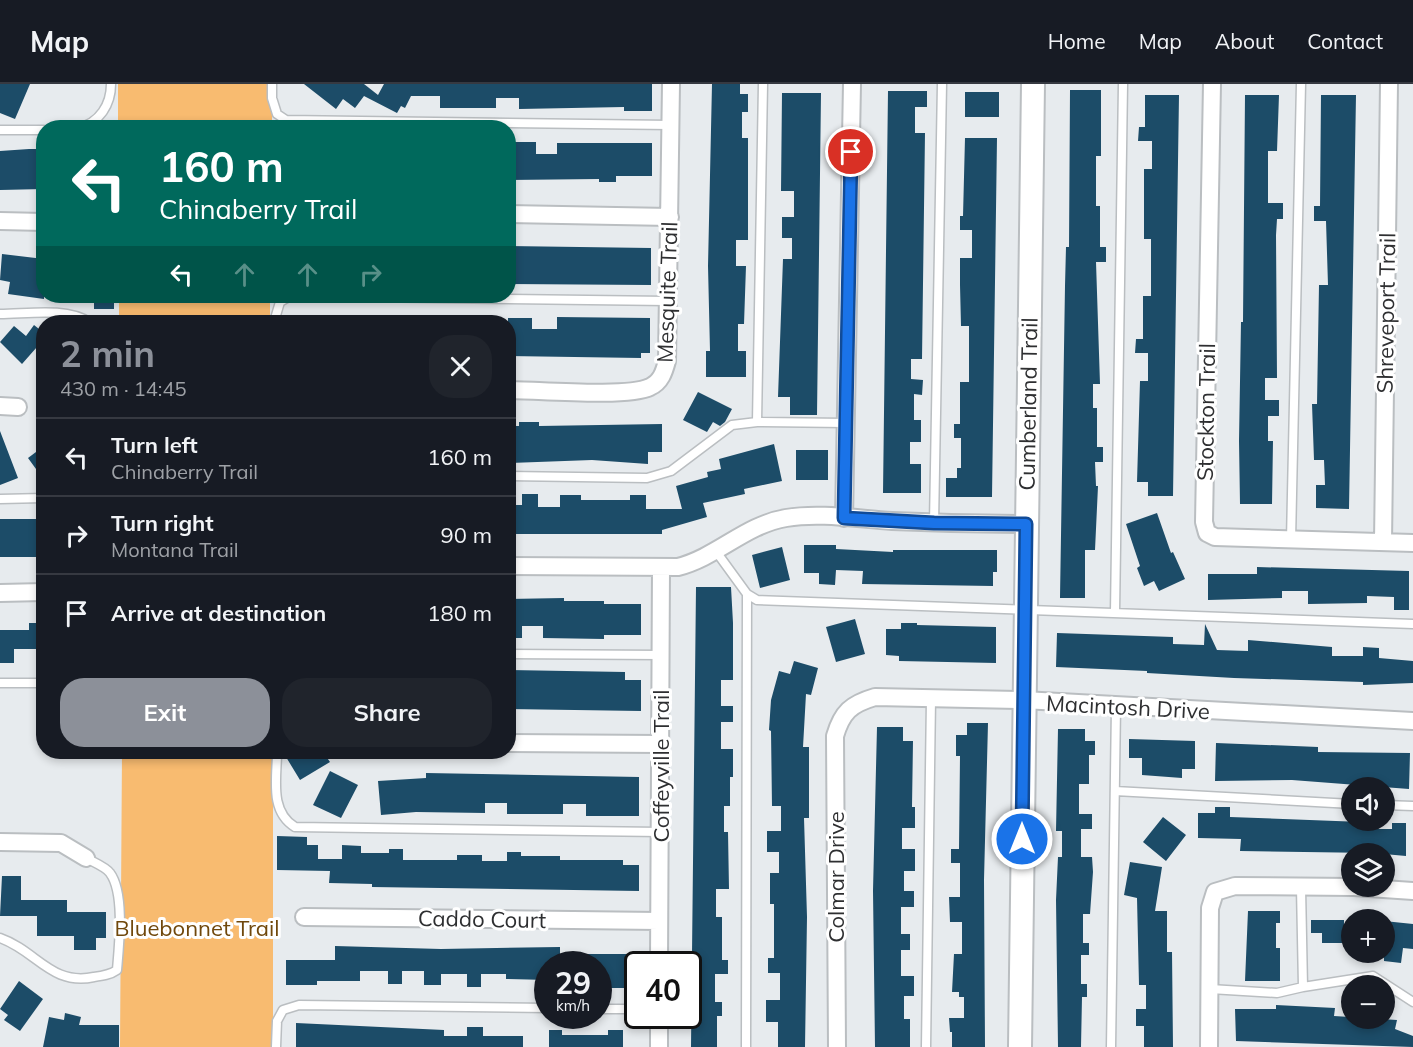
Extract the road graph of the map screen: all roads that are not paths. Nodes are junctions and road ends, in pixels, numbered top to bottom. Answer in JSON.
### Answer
{"nodes":[{"id":1,"x":111,"y":84,"type":"edge"},
{"id":2,"x":272,"y":84,"type":"edge"},
{"id":3,"x":671,"y":84,"type":"edge"},
{"id":4,"x":763,"y":84,"type":"edge"},
{"id":5,"x":852,"y":84,"type":"edge"},
{"id":6,"x":942,"y":84,"type":"edge"},
{"id":7,"x":1033,"y":84,"type":"edge"},
{"id":8,"x":1123,"y":84,"type":"edge"},
{"id":9,"x":1212,"y":84,"type":"edge"},
{"id":10,"x":1301,"y":84,"type":"edge"},
{"id":11,"x":1389,"y":84,"type":"edge"},
{"id":12,"x":92,"y":120,"type":"edge"},
{"id":13,"x":286,"y":120,"type":"edge"},
{"id":14,"x":516,"y":123,"type":"edge"},
{"id":15,"x":671,"y":125,"type":"junction"},
{"id":16,"x":0,"y":130,"type":"edge"},
{"id":17,"x":36,"y":130,"type":"edge"},
{"id":18,"x":516,"y":214,"type":"edge"},
{"id":19,"x":670,"y":217,"type":"junction"},
{"id":20,"x":0,"y":221,"type":"edge"},
{"id":21,"x":36,"y":222,"type":"edge"},
{"id":22,"x":516,"y":299,"type":"edge"},
{"id":23,"x":668,"y":301,"type":"junction"},
{"id":24,"x":0,"y":314,"type":"edge"},
{"id":25,"x":66,"y":315,"type":"edge"},
{"id":26,"x":516,"y":390,"type":"edge"},
{"id":27,"x":0,"y":406,"type":"edge"},
{"id":28,"x":18,"y":407,"type":"dead end"},
{"id":29,"x":757,"y":422,"type":"junction"},
{"id":30,"x":846,"y":423,"type":"junction"},
{"id":31,"x":516,"y":476,"type":"edge"},
{"id":32,"x":36,"y":498,"type":"edge"},
{"id":33,"x":0,"y":499,"type":"edge"},
{"id":34,"x":844,"y":518,"type":"junction"},
{"id":35,"x":934,"y":523,"type":"junction"},
{"id":36,"x":1026,"y":524,"type":"junction"},
{"id":37,"x":1291,"y":540,"type":"junction"},
{"id":38,"x":1383,"y":542,"type":"junction"},
{"id":39,"x":1413,"y":543,"type":"edge"},
{"id":40,"x":715,"y":550,"type":"junction"},
{"id":41,"x":516,"y":566,"type":"edge"},
{"id":42,"x":661,"y":568,"type":"junction"},
{"id":43,"x":36,"y":592,"type":"edge"},
{"id":44,"x":0,"y":593,"type":"edge"},
{"id":45,"x":747,"y":594,"type":"junction"},
{"id":46,"x":1025,"y":608,"type":"junction"},
{"id":47,"x":1115,"y":612,"type":"junction"},
{"id":48,"x":1413,"y":624,"type":"edge"},
{"id":49,"x":516,"y":654,"type":"edge"},
{"id":50,"x":662,"y":655,"type":"junction"},
{"id":51,"x":0,"y":683,"type":"edge"},
{"id":52,"x":36,"y":683,"type":"edge"},
{"id":53,"x":931,"y":699,"type":"junction"},
{"id":54,"x":1023,"y":700,"type":"junction"},
{"id":55,"x":1116,"y":707,"type":"junction"},
{"id":56,"x":845,"y":710,"type":"joint"},
{"id":57,"x":1413,"y":721,"type":"edge"},
{"id":58,"x":516,"y":743,"type":"edge"},
{"id":59,"x":661,"y":744,"type":"junction"},
{"id":60,"x":277,"y":759,"type":"edge"},
{"id":61,"x":1115,"y":791,"type":"junction"},
{"id":62,"x":1341,"y":803,"type":"edge"},
{"id":63,"x":1395,"y":805,"type":"edge"},
{"id":64,"x":1413,"y":806,"type":"edge"},
{"id":65,"x":661,"y":832,"type":"junction"},
{"id":66,"x":0,"y":842,"type":"edge"},
{"id":67,"x":86,"y":858,"type":"joint"},
{"id":68,"x":1301,"y":888,"type":"junction"},
{"id":69,"x":1413,"y":891,"type":"edge"},
{"id":70,"x":304,"y":917,"type":"dead end"},
{"id":71,"x":659,"y":921,"type":"junction"},
{"id":72,"x":0,"y":938,"type":"edge"},
{"id":73,"x":659,"y":951,"type":"edge"},
{"id":74,"x":1303,"y":987,"type":"junction"},
{"id":75,"x":1210,"y":989,"type":"junction"},
{"id":76,"x":1413,"y":1002,"type":"edge"},
{"id":77,"x":534,"y":1008,"type":"edge"},
{"id":78,"x":659,"y":1029,"type":"edge"},
{"id":79,"x":276,"y":1047,"type":"edge"},
{"id":80,"x":659,"y":1047,"type":"edge"},
{"id":81,"x":746,"y":1047,"type":"edge"},
{"id":82,"x":837,"y":1047,"type":"edge"},
{"id":83,"x":926,"y":1047,"type":"edge"},
{"id":84,"x":1020,"y":1047,"type":"edge"},
{"id":85,"x":1111,"y":1047,"type":"edge"},
{"id":86,"x":1209,"y":1047,"type":"edge"}],
"edges":[{"from":1,"to":12,"type":"lane"},
{"from":2,"to":13,"type":"lane"},
{"from":3,"to":15,"type":"street","name":"Mesquite Trail"},
{"from":4,"to":29,"type":"lane"},
{"from":5,"to":30,"type":"street"},
{"from":6,"to":35,"type":"lane"},
{"from":7,"to":36,"type":"street","name":"Cumberland Trail"},
{"from":8,"to":47,"type":"lane"},
{"from":9,"to":37,"type":"street","name":"Stockton Trail"},
{"from":10,"to":37,"type":"lane"},
{"from":11,"to":38,"type":"street","name":"Shreveport Trail"},
{"from":14,"to":15,"type":"lane"},
{"from":15,"to":19,"type":"street","name":"Mesquite Trail"},
{"from":16,"to":17,"type":"lane"},
{"from":18,"to":19,"type":"street"},
{"from":19,"to":23,"type":"street","name":"Mesquite Trail"},
{"from":20,"to":21,"type":"street"},
{"from":22,"to":23,"type":"lane"},
{"from":23,"to":26,"type":"street","name":"Mesquite Trail"},
{"from":24,"to":25,"type":"lane"},
{"from":27,"to":28,"type":"street"},
{"from":29,"to":30,"type":"lane"},
{"from":29,"to":31,"type":"lane"},
{"from":30,"to":34,"type":"street"},
{"from":32,"to":33,"type":"lane"},
{"from":34,"to":35,"type":"street"},
{"from":34,"to":40,"type":"street"},
{"from":35,"to":36,"type":"street"},
{"from":36,"to":46,"type":"street","name":"Cumberland Trail"},
{"from":37,"to":38,"type":"street","name":"Stockton Trail"},
{"from":38,"to":39,"type":"street","name":"Stockton Trail"},
{"from":40,"to":42,"type":"street"},
{"from":40,"to":45,"type":"lane"},
{"from":41,"to":42,"type":"street"},
{"from":42,"to":50,"type":"street","name":"Coffeyville Trail"},
{"from":43,"to":44,"type":"street"},
{"from":45,"to":46,"type":"lane"},
{"from":45,"to":81,"type":"lane"},
{"from":46,"to":47,"type":"lane"},
{"from":46,"to":54,"type":"street","name":"Cumberland Trail"},
{"from":47,"to":48,"type":"lane"},
{"from":49,"to":50,"type":"lane"},
{"from":50,"to":59,"type":"street","name":"Coffeyville Trail"},
{"from":51,"to":52,"type":"lane"},
{"from":53,"to":54,"type":"street","name":"Macintosh Drive"},
{"from":53,"to":56,"type":"street","name":"Macintosh Drive"},
{"from":53,"to":83,"type":"lane"},
{"from":54,"to":55,"type":"street","name":"Macintosh Drive"},
{"from":54,"to":84,"type":"street","name":"Cumberland Trail"},
{"from":55,"to":57,"type":"street","name":"Macintosh Drive"},
{"from":55,"to":61,"type":"lane"},
{"from":56,"to":82,"type":"street","name":"Colmar Drive"},
{"from":58,"to":59,"type":"street"},
{"from":59,"to":65,"type":"street","name":"Coffeyville Trail"},
{"from":60,"to":65,"type":"lane"},
{"from":61,"to":62,"type":"lane"},
{"from":61,"to":85,"type":"lane"},
{"from":63,"to":64,"type":"lane"},
{"from":65,"to":71,"type":"street","name":"Coffeyville Trail"},
{"from":66,"to":67,"type":"street"},
{"from":67,"to":72,"type":"lane"},
{"from":68,"to":69,"type":"street"},
{"from":68,"to":74,"type":"lane"},
{"from":68,"to":75,"type":"street"},
{"from":70,"to":71,"type":"street","name":"Caddo Court"},
{"from":71,"to":73,"type":"street","name":"Coffeyville Trail"},
{"from":74,"to":75,"type":"lane"},
{"from":74,"to":76,"type":"lane"},
{"from":75,"to":86,"type":"street"},
{"from":77,"to":79,"type":"lane"},
{"from":78,"to":80,"type":"street"}]}
